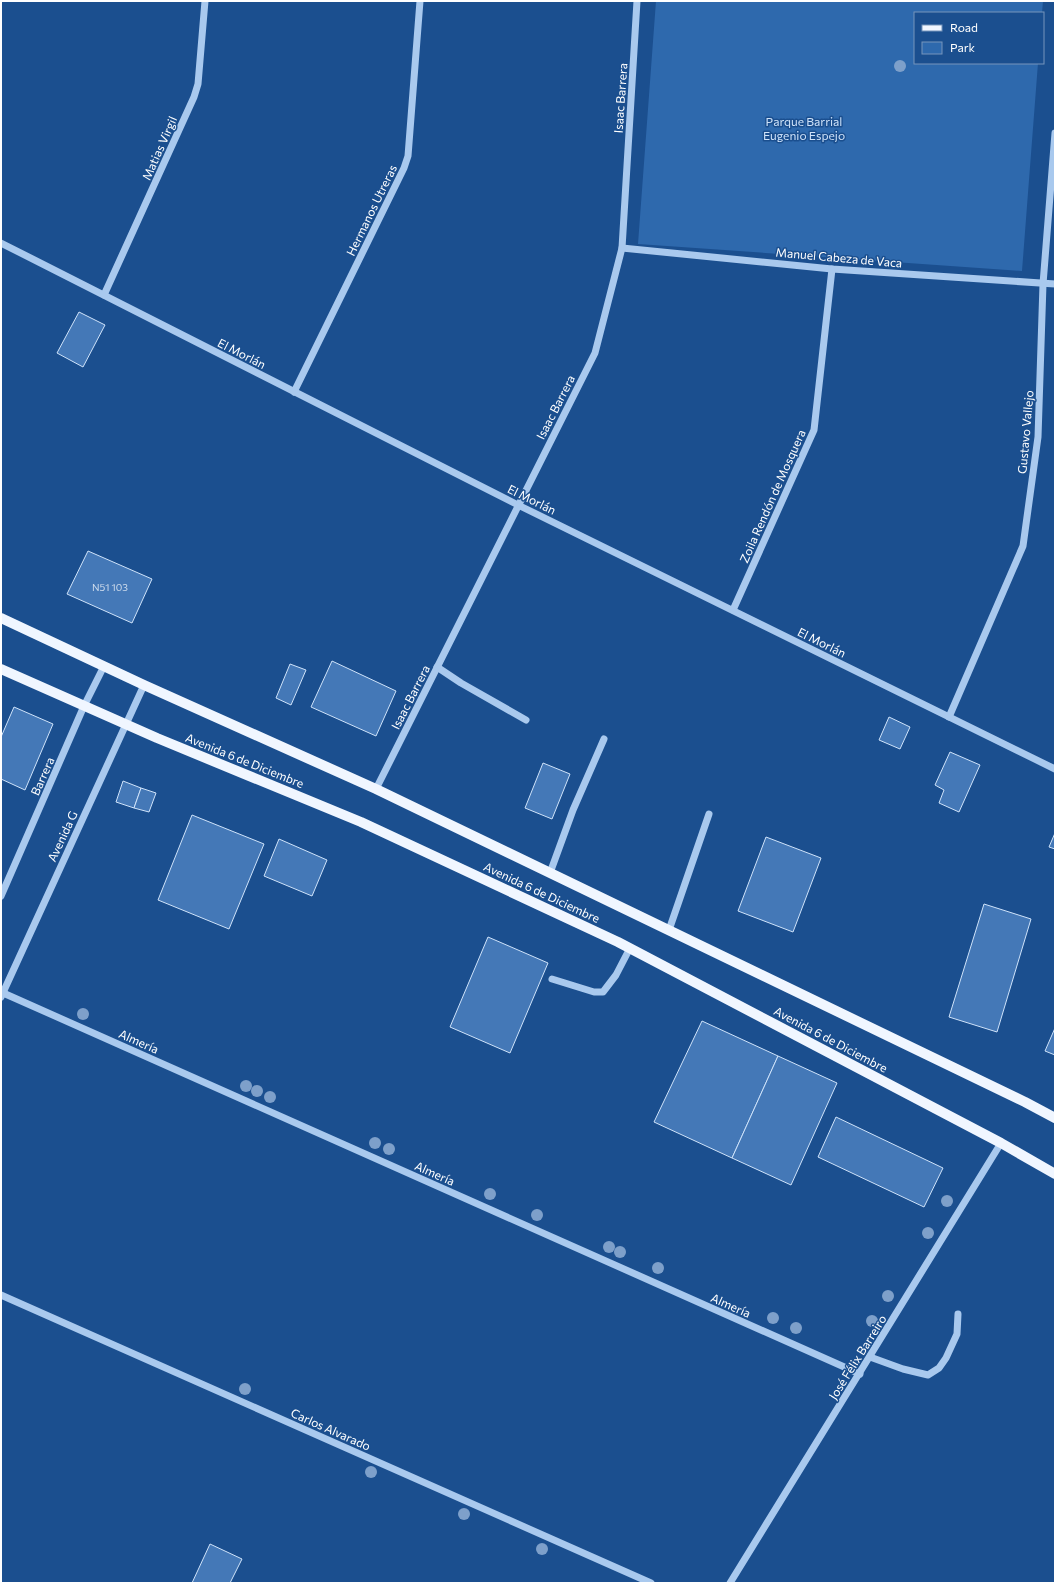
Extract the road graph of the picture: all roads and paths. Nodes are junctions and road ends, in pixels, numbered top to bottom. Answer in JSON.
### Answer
{"nodes":[{"id":1,"x":205,"y":1,"type":"edge"},
{"id":2,"x":420,"y":1,"type":"edge"},
{"id":3,"x":637,"y":1,"type":"edge"},
{"id":4,"x":1055,"y":134,"type":"edge"},
{"id":5,"x":1,"y":244,"type":"edge"},
{"id":6,"x":622,"y":248,"type":"junction"},
{"id":7,"x":832,"y":269,"type":"junction"},
{"id":8,"x":1043,"y":284,"type":"junction"},
{"id":9,"x":1055,"y":284,"type":"edge"},
{"id":10,"x":104,"y":295,"type":"junction"},
{"id":11,"x":294,"y":392,"type":"junction"},
{"id":12,"x":518,"y":505,"type":"junction"},
{"id":13,"x":733,"y":610,"type":"junction"},
{"id":14,"x":1,"y":618,"type":"edge"},
{"id":15,"x":104,"y":666,"type":"junction"},
{"id":16,"x":437,"y":667,"type":"junction"},
{"id":17,"x":1,"y":669,"type":"edge"},
{"id":18,"x":144,"y":685,"type":"junction"},
{"id":19,"x":84,"y":706,"type":"junction"},
{"id":20,"x":949,"y":717,"type":"junction"},
{"id":21,"x":526,"y":720,"type":"dead end"},
{"id":22,"x":126,"y":724,"type":"junction"},
{"id":23,"x":604,"y":739,"type":"dead end"},
{"id":24,"x":1055,"y":770,"type":"edge"},
{"id":25,"x":376,"y":789,"type":"junction"},
{"id":26,"x":709,"y":814,"type":"dead end"},
{"id":27,"x":550,"y":873,"type":"junction"},
{"id":28,"x":1,"y":896,"type":"edge"},
{"id":29,"x":669,"y":930,"type":"junction"},
{"id":30,"x":630,"y":948,"type":"junction"},
{"id":31,"x":552,"y":979,"type":"dead end"},
{"id":32,"x":2,"y":994,"type":"edge"},
{"id":33,"x":1055,"y":1118,"type":"edge"},
{"id":34,"x":1002,"y":1143,"type":"junction"},
{"id":35,"x":1055,"y":1174,"type":"edge"},
{"id":36,"x":1,"y":1295,"type":"edge"},
{"id":37,"x":958,"y":1314,"type":"dead end"},
{"id":38,"x":870,"y":1357,"type":"junction"},
{"id":39,"x":860,"y":1374,"type":"junction"},
{"id":40,"x":651,"y":1583,"type":"edge"},
{"id":41,"x":730,"y":1583,"type":"edge"}],
"edges":[{"from":1,"to":10,"type":"street","name":"Matias Virgil"},
{"from":2,"to":11,"type":"street","name":"Hermanos Utreras"},
{"from":3,"to":6,"type":"street","name":"Isaac Barrera"},
{"from":4,"to":8,"type":"street","name":"Gustavo Vallejo"},
{"from":5,"to":10,"type":"street","name":"El Morlán"},
{"from":6,"to":7,"type":"street","name":"Manuel Cabeza de Vaca"},
{"from":6,"to":12,"type":"street","name":"Isaac Barrera"},
{"from":7,"to":8,"type":"street","name":"Manuel Cabeza de Vaca"},
{"from":7,"to":13,"type":"street","name":"Zoila Rendón de Mosquera"},
{"from":8,"to":9,"type":"street","name":"Manuel Cabeza de Vaca"},
{"from":8,"to":20,"type":"street","name":"Gustavo Vallejo"},
{"from":10,"to":11,"type":"street","name":"El Morlán"},
{"from":11,"to":12,"type":"street","name":"El Morlán"},
{"from":12,"to":13,"type":"street","name":"El Morlán"},
{"from":12,"to":16,"type":"street","name":"Isaac Barrera"},
{"from":13,"to":20,"type":"street","name":"El Morlán"},
{"from":14,"to":15,"type":"main road","name":"Avenida 6 de Diciembre"},
{"from":15,"to":18,"type":"main road","name":"Avenida 6 de Diciembre"},
{"from":15,"to":19,"type":"street","name":"Barrera"},
{"from":16,"to":21,"type":"street"},
{"from":16,"to":25,"type":"street","name":"Isaac Barrera"},
{"from":17,"to":19,"type":"main road","name":"Avenida 6 de Diciembre"},
{"from":18,"to":22,"type":"street","name":"Avenida G"},
{"from":18,"to":25,"type":"main road","name":"Avenida 6 de Diciembre"},
{"from":19,"to":22,"type":"main road","name":"Avenida 6 de Diciembre"},
{"from":19,"to":28,"type":"street","name":"Barrera"},
{"from":20,"to":24,"type":"street","name":"El Morlán"},
{"from":22,"to":30,"type":"main road","name":"Avenida 6 de Diciembre"},
{"from":22,"to":32,"type":"street","name":"Avenida G"},
{"from":23,"to":27,"type":"street"},
{"from":25,"to":27,"type":"main road","name":"Avenida 6 de Diciembre"},
{"from":26,"to":29,"type":"street"},
{"from":27,"to":29,"type":"main road","name":"Avenida 6 de Diciembre"},
{"from":29,"to":33,"type":"main road","name":"Avenida 6 de Diciembre"},
{"from":30,"to":31,"type":"street"},
{"from":30,"to":34,"type":"main road","name":"Avenida 6 de Diciembre"},
{"from":32,"to":39,"type":"street","name":"Almería"},
{"from":34,"to":35,"type":"main road","name":"Avenida 6 de Diciembre"},
{"from":34,"to":38,"type":"street","name":"José Félix Barreiro"},
{"from":36,"to":40,"type":"street","name":"Carlos Alvarado"},
{"from":37,"to":38,"type":"street"},
{"from":38,"to":39,"type":"street","name":"José Félix Barreiro"},
{"from":39,"to":41,"type":"street","name":"José Félix Barreiro"}]}
